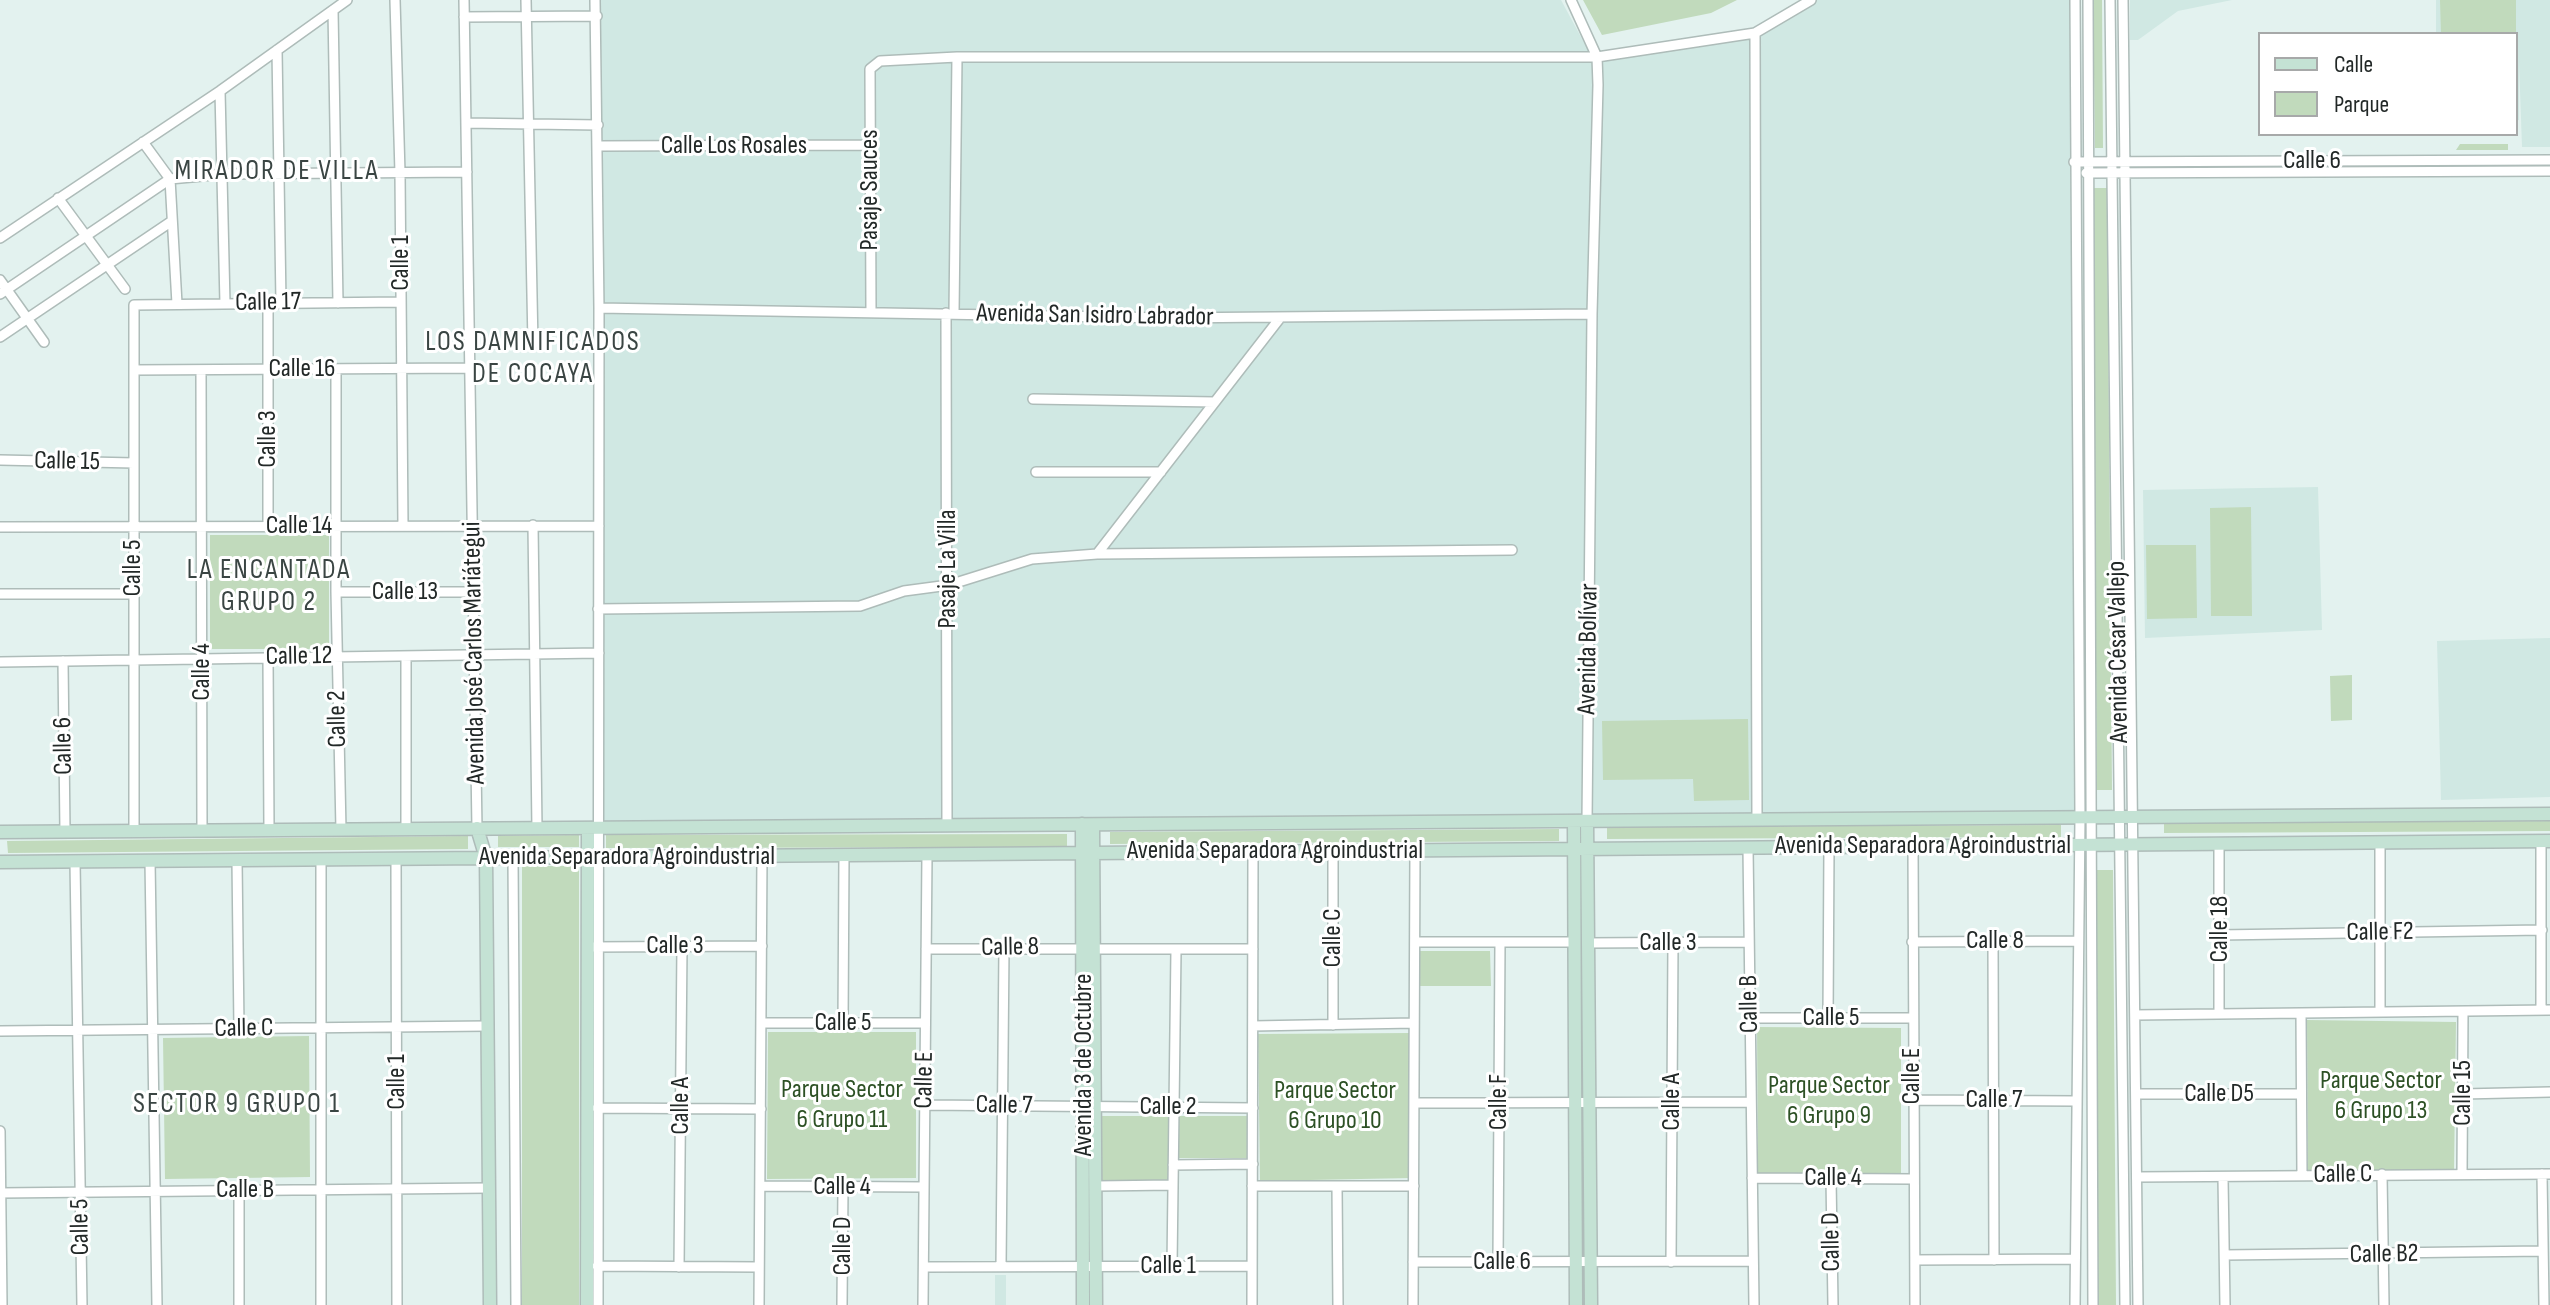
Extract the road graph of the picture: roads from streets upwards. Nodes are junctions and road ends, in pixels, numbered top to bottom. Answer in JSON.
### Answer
{"nodes":[{"id":1,"x":347,"y":0,"type":"edge"},
{"id":2,"x":395,"y":0,"type":"edge"},
{"id":3,"x":464,"y":0,"type":"edge"},
{"id":4,"x":526,"y":0,"type":"edge"},
{"id":5,"x":595,"y":0,"type":"edge"},
{"id":6,"x":1571,"y":0,"type":"edge"},
{"id":7,"x":1811,"y":0,"type":"edge"},
{"id":8,"x":2075,"y":0,"type":"edge"},
{"id":9,"x":2088,"y":0,"type":"edge"},
{"id":10,"x":2110,"y":0,"type":"edge"},
{"id":11,"x":2123,"y":0,"type":"edge"},
{"id":12,"x":333,"y":10,"type":"junction"},
{"id":13,"x":526,"y":16,"type":"junction"},
{"id":14,"x":597,"y":16,"type":"junction"},
{"id":15,"x":464,"y":17,"type":"junction"},
{"id":16,"x":1755,"y":33,"type":"junction"},
{"id":17,"x":277,"y":50,"type":"junction"},
{"id":18,"x":957,"y":57,"type":"junction"},
{"id":19,"x":1597,"y":57,"type":"junction"},
{"id":20,"x":220,"y":91,"type":"junction"},
{"id":21,"x":527,"y":122,"type":"junction"},
{"id":22,"x":466,"y":123,"type":"junction"},
{"id":23,"x":598,"y":125,"type":"junction"},
{"id":24,"x":143,"y":142,"type":"junction"},
{"id":25,"x":870,"y":145,"type":"junction"},
{"id":26,"x":598,"y":146,"type":"junction"},
{"id":27,"x":2546,"y":160,"type":"edge"},
{"id":28,"x":2279,"y":161,"type":"junction"},
{"id":29,"x":2381,"y":161,"type":"junction"},
{"id":30,"x":2112,"y":162,"type":"junction"},
{"id":31,"x":2198,"y":162,"type":"junction"},
{"id":32,"x":2158,"y":167,"type":"junction"},
{"id":33,"x":2074,"y":168,"type":"junction"},
{"id":34,"x":2088,"y":168,"type":"junction"},
{"id":35,"x":2125,"y":168,"type":"junction"},
{"id":36,"x":2546,"y":171,"type":"edge"},
{"id":37,"x":467,"y":172,"type":"junction"},
{"id":38,"x":2279,"y":172,"type":"junction"},
{"id":39,"x":2380,"y":172,"type":"junction"},
{"id":40,"x":400,"y":173,"type":"junction"},
{"id":41,"x":2112,"y":173,"type":"junction"},
{"id":42,"x":2198,"y":173,"type":"junction"},
{"id":43,"x":224,"y":174,"type":"junction"},
{"id":44,"x":337,"y":174,"type":"junction"},
{"id":45,"x":281,"y":175,"type":"junction"},
{"id":46,"x":170,"y":179,"type":"junction"},
{"id":47,"x":58,"y":198,"type":"junction"},
{"id":48,"x":172,"y":221,"type":"junction"},
{"id":49,"x":87,"y":236,"type":"junction"},
{"id":50,"x":0,"y":238,"type":"edge"},
{"id":51,"x":107,"y":265,"type":"junction"},
{"id":52,"x":2,"y":288,"type":"edge"},
{"id":53,"x":125,"y":289,"type":"dead end"},
{"id":54,"x":401,"y":302,"type":"junction"},
{"id":55,"x":268,"y":303,"type":"junction"},
{"id":56,"x":281,"y":303,"type":"junction"},
{"id":57,"x":338,"y":303,"type":"junction"},
{"id":58,"x":177,"y":304,"type":"junction"},
{"id":59,"x":225,"y":304,"type":"junction"},
{"id":60,"x":134,"y":305,"type":"joint"},
{"id":61,"x":599,"y":308,"type":"junction"},
{"id":62,"x":871,"y":312,"type":"junction"},
{"id":63,"x":950,"y":313,"type":"junction"},
{"id":64,"x":1592,"y":314,"type":"junction"},
{"id":65,"x":1280,"y":318,"type":"junction"},
{"id":66,"x":26,"y":319,"type":"junction"},
{"id":67,"x":0,"y":337,"type":"edge"},
{"id":68,"x":44,"y":342,"type":"dead end"},
{"id":69,"x":533,"y":344,"type":"dead end"},
{"id":70,"x":402,"y":368,"type":"junction"},
{"id":71,"x":471,"y":368,"type":"junction"},
{"id":72,"x":268,"y":369,"type":"junction"},
{"id":73,"x":336,"y":369,"type":"junction"},
{"id":74,"x":134,"y":370,"type":"junction"},
{"id":75,"x":201,"y":370,"type":"junction"},
{"id":76,"x":1033,"y":399,"type":"dead end"},
{"id":77,"x":1215,"y":402,"type":"junction"},
{"id":78,"x":0,"y":460,"type":"edge"},
{"id":79,"x":134,"y":463,"type":"junction"},
{"id":80,"x":1036,"y":472,"type":"dead end"},
{"id":81,"x":1161,"y":472,"type":"junction"},
{"id":82,"x":474,"y":525,"type":"junction"},
{"id":83,"x":533,"y":525,"type":"junction"},
{"id":84,"x":133,"y":526,"type":"junction"},
{"id":85,"x":201,"y":526,"type":"junction"},
{"id":86,"x":268,"y":526,"type":"junction"},
{"id":87,"x":336,"y":526,"type":"junction"},
{"id":88,"x":403,"y":526,"type":"junction"},
{"id":89,"x":599,"y":526,"type":"junction"},
{"id":90,"x":0,"y":527,"type":"edge"},
{"id":91,"x":1512,"y":550,"type":"dead end"},
{"id":92,"x":1097,"y":554,"type":"junction"},
{"id":93,"x":949,"y":585,"type":"junction"},
{"id":94,"x":336,"y":592,"type":"junction"},
{"id":95,"x":475,"y":592,"type":"junction"},
{"id":96,"x":0,"y":594,"type":"edge"},
{"id":97,"x":133,"y":594,"type":"junction"},
{"id":98,"x":598,"y":609,"type":"junction"},
{"id":99,"x":599,"y":653,"type":"junction"},
{"id":100,"x":535,"y":654,"type":"junction"},
{"id":101,"x":476,"y":655,"type":"junction"},
{"id":102,"x":406,"y":656,"type":"junction"},
{"id":103,"x":337,"y":657,"type":"junction"},
{"id":104,"x":268,"y":658,"type":"junction"},
{"id":105,"x":202,"y":659,"type":"junction"},
{"id":106,"x":133,"y":660,"type":"junction"},
{"id":107,"x":63,"y":661,"type":"junction"},
{"id":108,"x":0,"y":662,"type":"edge"},
{"id":109,"x":2550,"y":814,"type":"edge"},
{"id":110,"x":2087,"y":817,"type":"junction"},
{"id":111,"x":2127,"y":817,"type":"junction"},
{"id":112,"x":1757,"y":820,"type":"junction"},
{"id":113,"x":1580,"y":821,"type":"junction"},
{"id":114,"x":1088,"y":824,"type":"junction"},
{"id":115,"x":947,"y":826,"type":"junction"},
{"id":116,"x":477,"y":828,"type":"junction"},
{"id":117,"x":592,"y":828,"type":"junction"},
{"id":118,"x":406,"y":829,"type":"junction"},
{"id":119,"x":537,"y":829,"type":"junction"},
{"id":120,"x":269,"y":830,"type":"junction"},
{"id":121,"x":341,"y":830,"type":"junction"},
{"id":122,"x":134,"y":831,"type":"junction"},
{"id":123,"x":202,"y":831,"type":"junction"},
{"id":124,"x":0,"y":832,"type":"edge"},
{"id":125,"x":65,"y":832,"type":"junction"},
{"id":126,"x":2546,"y":841,"type":"edge"},
{"id":127,"x":2380,"y":842,"type":"junction"},
{"id":128,"x":2127,"y":844,"type":"junction"},
{"id":129,"x":2219,"y":844,"type":"junction"},
{"id":130,"x":2080,"y":845,"type":"junction"},
{"id":131,"x":2094,"y":845,"type":"junction"},
{"id":132,"x":1913,"y":846,"type":"junction"},
{"id":133,"x":1829,"y":847,"type":"junction"},
{"id":134,"x":1748,"y":848,"type":"junction"},
{"id":135,"x":1580,"y":849,"type":"junction"},
{"id":136,"x":1415,"y":850,"type":"junction"},
{"id":137,"x":1333,"y":851,"type":"junction"},
{"id":138,"x":1253,"y":852,"type":"junction"},
{"id":139,"x":1088,"y":853,"type":"junction"},
{"id":140,"x":927,"y":854,"type":"junction"},
{"id":141,"x":844,"y":855,"type":"junction"},
{"id":142,"x":762,"y":856,"type":"junction"},
{"id":143,"x":592,"y":857,"type":"junction"},
{"id":144,"x":486,"y":858,"type":"junction"},
{"id":145,"x":513,"y":858,"type":"junction"},
{"id":146,"x":321,"y":859,"type":"junction"},
{"id":147,"x":396,"y":859,"type":"junction"},
{"id":148,"x":237,"y":860,"type":"junction"},
{"id":149,"x":150,"y":861,"type":"junction"},
{"id":150,"x":0,"y":862,"type":"edge"},
{"id":151,"x":75,"y":862,"type":"junction"},
{"id":152,"x":2542,"y":930,"type":"junction"},
{"id":153,"x":2380,"y":934,"type":"junction"},
{"id":154,"x":2219,"y":935,"type":"junction"},
{"id":155,"x":2078,"y":941,"type":"junction"},
{"id":156,"x":1415,"y":942,"type":"junction"},
{"id":157,"x":1500,"y":942,"type":"junction"},
{"id":158,"x":1573,"y":942,"type":"junction"},
{"id":159,"x":1749,"y":942,"type":"junction"},
{"id":160,"x":1912,"y":942,"type":"junction"},
{"id":161,"x":1993,"y":942,"type":"junction"},
{"id":162,"x":1587,"y":943,"type":"junction"},
{"id":163,"x":1673,"y":943,"type":"junction"},
{"id":164,"x":682,"y":946,"type":"junction"},
{"id":165,"x":762,"y":946,"type":"junction"},
{"id":166,"x":1089,"y":946,"type":"junction"},
{"id":167,"x":592,"y":947,"type":"junction"},
{"id":168,"x":1004,"y":948,"type":"junction"},
{"id":169,"x":926,"y":949,"type":"junction"},
{"id":170,"x":1253,"y":949,"type":"junction"},
{"id":171,"x":1176,"y":950,"type":"junction"},
{"id":172,"x":2546,"y":1010,"type":"edge"},
{"id":173,"x":2380,"y":1012,"type":"junction"},
{"id":174,"x":2463,"y":1012,"type":"junction"},
{"id":175,"x":2301,"y":1013,"type":"junction"},
{"id":176,"x":2219,"y":1014,"type":"junction"},
{"id":177,"x":2135,"y":1015,"type":"junction"},
{"id":178,"x":1750,"y":1018,"type":"junction"},
{"id":179,"x":1828,"y":1018,"type":"junction"},
{"id":180,"x":1912,"y":1018,"type":"junction"},
{"id":181,"x":761,"y":1023,"type":"junction"},
{"id":182,"x":843,"y":1023,"type":"junction"},
{"id":183,"x":925,"y":1023,"type":"junction"},
{"id":184,"x":1414,"y":1023,"type":"junction"},
{"id":185,"x":1333,"y":1025,"type":"junction"},
{"id":186,"x":488,"y":1026,"type":"junction"},
{"id":187,"x":1253,"y":1026,"type":"junction"},
{"id":188,"x":397,"y":1027,"type":"junction"},
{"id":189,"x":321,"y":1028,"type":"junction"},
{"id":190,"x":239,"y":1029,"type":"junction"},
{"id":191,"x":152,"y":1030,"type":"junction"},
{"id":192,"x":0,"y":1031,"type":"edge"},
{"id":193,"x":78,"y":1031,"type":"junction"},
{"id":194,"x":2550,"y":1092,"type":"edge"},
{"id":195,"x":2137,"y":1094,"type":"junction"},
{"id":196,"x":2301,"y":1094,"type":"junction"},
{"id":197,"x":2463,"y":1094,"type":"junction"},
{"id":198,"x":1912,"y":1100,"type":"junction"},
{"id":199,"x":1992,"y":1100,"type":"junction"},
{"id":200,"x":2076,"y":1101,"type":"junction"},
{"id":201,"x":1751,"y":1102,"type":"junction"},
{"id":202,"x":1414,"y":1103,"type":"junction"},
{"id":203,"x":1499,"y":1103,"type":"junction"},
{"id":204,"x":1576,"y":1103,"type":"junction"},
{"id":205,"x":1590,"y":1103,"type":"junction"},
{"id":206,"x":1672,"y":1103,"type":"junction"},
{"id":207,"x":925,"y":1105,"type":"junction"},
{"id":208,"x":1003,"y":1106,"type":"junction"},
{"id":209,"x":1090,"y":1106,"type":"junction"},
{"id":210,"x":1174,"y":1107,"type":"junction"},
{"id":211,"x":597,"y":1108,"type":"junction"},
{"id":212,"x":681,"y":1108,"type":"junction"},
{"id":213,"x":1253,"y":1108,"type":"junction"},
{"id":214,"x":761,"y":1109,"type":"junction"},
{"id":215,"x":0,"y":1131,"type":"edge"},
{"id":216,"x":1253,"y":1164,"type":"junction"},
{"id":217,"x":1173,"y":1165,"type":"junction"},
{"id":218,"x":2382,"y":1174,"type":"junction"},
{"id":219,"x":2462,"y":1174,"type":"junction"},
{"id":220,"x":2546,"y":1174,"type":"edge"},
{"id":221,"x":2302,"y":1176,"type":"junction"},
{"id":222,"x":2137,"y":1177,"type":"junction"},
{"id":223,"x":1752,"y":1178,"type":"junction"},
{"id":224,"x":1831,"y":1178,"type":"junction"},
{"id":225,"x":2223,"y":1178,"type":"junction"},
{"id":226,"x":1913,"y":1179,"type":"junction"},
{"id":227,"x":1173,"y":1185,"type":"junction"},
{"id":228,"x":760,"y":1186,"type":"junction"},
{"id":229,"x":1096,"y":1186,"type":"junction"},
{"id":230,"x":1252,"y":1186,"type":"junction"},
{"id":231,"x":1337,"y":1186,"type":"junction"},
{"id":232,"x":1414,"y":1186,"type":"junction"},
{"id":233,"x":843,"y":1187,"type":"junction"},
{"id":234,"x":924,"y":1187,"type":"junction"},
{"id":235,"x":489,"y":1188,"type":"junction"},
{"id":236,"x":398,"y":1189,"type":"junction"},
{"id":237,"x":321,"y":1190,"type":"junction"},
{"id":238,"x":155,"y":1191,"type":"junction"},
{"id":239,"x":239,"y":1191,"type":"junction"},
{"id":240,"x":80,"y":1192,"type":"junction"},
{"id":241,"x":0,"y":1193,"type":"edge"},
{"id":242,"x":2543,"y":1251,"type":"junction"},
{"id":243,"x":2225,"y":1255,"type":"junction"},
{"id":244,"x":2383,"y":1255,"type":"junction"},
{"id":245,"x":2075,"y":1259,"type":"junction"},
{"id":246,"x":1915,"y":1260,"type":"junction"},
{"id":247,"x":1994,"y":1260,"type":"junction"},
{"id":248,"x":1753,"y":1261,"type":"junction"},
{"id":249,"x":1413,"y":1262,"type":"junction"},
{"id":250,"x":1498,"y":1262,"type":"junction"},
{"id":251,"x":1577,"y":1262,"type":"junction"},
{"id":252,"x":1592,"y":1262,"type":"junction"},
{"id":253,"x":1671,"y":1262,"type":"junction"},
{"id":254,"x":597,"y":1266,"type":"junction"},
{"id":255,"x":1172,"y":1266,"type":"junction"},
{"id":256,"x":1252,"y":1266,"type":"junction"},
{"id":257,"x":679,"y":1267,"type":"junction"},
{"id":258,"x":759,"y":1267,"type":"junction"},
{"id":259,"x":924,"y":1267,"type":"junction"},
{"id":260,"x":1001,"y":1267,"type":"junction"},
{"id":261,"x":1089,"y":1267,"type":"junction"},
{"id":262,"x":2,"y":1305,"type":"edge"},
{"id":263,"x":82,"y":1305,"type":"edge"},
{"id":264,"x":157,"y":1305,"type":"edge"},
{"id":265,"x":239,"y":1305,"type":"edge"},
{"id":266,"x":321,"y":1305,"type":"edge"},
{"id":267,"x":397,"y":1305,"type":"edge"},
{"id":268,"x":490,"y":1305,"type":"edge"},
{"id":269,"x":516,"y":1305,"type":"edge"},
{"id":270,"x":587,"y":1305,"type":"edge"},
{"id":271,"x":598,"y":1305,"type":"edge"},
{"id":272,"x":759,"y":1305,"type":"edge"},
{"id":273,"x":842,"y":1305,"type":"edge"},
{"id":274,"x":923,"y":1305,"type":"edge"},
{"id":275,"x":1083,"y":1305,"type":"edge"},
{"id":276,"x":1096,"y":1305,"type":"edge"},
{"id":277,"x":1252,"y":1305,"type":"edge"},
{"id":278,"x":1338,"y":1305,"type":"edge"},
{"id":279,"x":1413,"y":1305,"type":"edge"},
{"id":280,"x":1576,"y":1305,"type":"edge"},
{"id":281,"x":1591,"y":1305,"type":"edge"},
{"id":282,"x":1754,"y":1305,"type":"edge"},
{"id":283,"x":1833,"y":1305,"type":"edge"},
{"id":284,"x":1915,"y":1305,"type":"edge"},
{"id":285,"x":2075,"y":1305,"type":"edge"},
{"id":286,"x":2093,"y":1305,"type":"edge"},
{"id":287,"x":2125,"y":1305,"type":"edge"},
{"id":288,"x":2138,"y":1305,"type":"edge"},
{"id":289,"x":2225,"y":1305,"type":"edge"},
{"id":290,"x":2384,"y":1305,"type":"edge"},
{"id":291,"x":2544,"y":1305,"type":"edge"}],
"edges":[{"from":1,"to":12,"type":"street"},
{"from":2,"to":40,"type":"street","name":"Calle 1"},
{"from":3,"to":15,"type":"street","name":"Avenida José Carlos Mariátegui"},
{"from":4,"to":13,"type":"street"},
{"from":5,"to":14,"type":"street"},
{"from":6,"to":19,"type":"street","name":"Avenida Bolívar"},
{"from":7,"to":16,"type":"street"},
{"from":8,"to":33,"type":"street","name":"Avenida César Vallejo"},
{"from":9,"to":34,"type":"street","name":"Avenida César Vallejo"},
{"from":10,"to":30,"type":"street","name":"Avenida César Vallejo"},
{"from":11,"to":35,"type":"street","name":"Avenida César Vallejo"},
{"from":12,"to":17,"type":"street"},
{"from":12,"to":44,"type":"street"},
{"from":13,"to":14,"type":"street"},
{"from":13,"to":15,"type":"street"},
{"from":13,"to":21,"type":"street"},
{"from":14,"to":23,"type":"street"},
{"from":15,"to":22,"type":"street","name":"Avenida José Carlos Mariátegui"},
{"from":16,"to":19,"type":"street"},
{"from":16,"to":112,"type":"street"},
{"from":17,"to":20,"type":"street"},
{"from":17,"to":45,"type":"street"},
{"from":18,"to":19,"type":"street"},
{"from":18,"to":25,"type":"street","name":"Pasaje Sauces"},
{"from":18,"to":63,"type":"street","name":"Pasaje La Villa"},
{"from":19,"to":64,"type":"street","name":"Avenida Bolívar"},
{"from":20,"to":24,"type":"street"},
{"from":20,"to":43,"type":"street"},
{"from":21,"to":22,"type":"street"},
{"from":21,"to":23,"type":"street"},
{"from":21,"to":69,"type":"street"},
{"from":22,"to":37,"type":"street","name":"Avenida José Carlos Mariátegui"},
{"from":23,"to":26,"type":"street"},
{"from":24,"to":46,"type":"street"},
{"from":24,"to":47,"type":"street"},
{"from":25,"to":26,"type":"street","name":"Calle Los Rosales"},
{"from":25,"to":62,"type":"street","name":"Pasaje Sauces"},
{"from":26,"to":61,"type":"street"},
{"from":27,"to":29,"type":"street","name":"Calle 6"},
{"from":27,"to":36,"type":"street"},
{"from":28,"to":29,"type":"street","name":"Calle 6"},
{"from":28,"to":31,"type":"street","name":"Calle 6"},
{"from":28,"to":38,"type":"street"},
{"from":29,"to":39,"type":"street"},
{"from":30,"to":34,"type":"street","name":"Calle 6"},
{"from":30,"to":35,"type":"street","name":"Calle 6"},
{"from":30,"to":41,"type":"street","name":"Avenida César Vallejo"},
{"from":31,"to":32,"type":"street","name":"Calle 6"},
{"from":31,"to":42,"type":"street"},
{"from":32,"to":35,"type":"street","name":"Calle 6"},
{"from":32,"to":42,"type":"street","name":"Calle 6"},
{"from":33,"to":34,"type":"street","name":"Calle 6"},
{"from":33,"to":110,"type":"street","name":"Avenida César Vallejo"},
{"from":34,"to":41,"type":"street","name":"Calle 6"},
{"from":34,"to":110,"type":"street","name":"Avenida César Vallejo"},
{"from":35,"to":41,"type":"street","name":"Calle 6"},
{"from":35,"to":111,"type":"street","name":"Avenida César Vallejo"},
{"from":36,"to":39,"type":"street","name":"Calle 6"},
{"from":37,"to":40,"type":"street"},
{"from":37,"to":71,"type":"street","name":"Avenida José Carlos Mariátegui"},
{"from":38,"to":39,"type":"street","name":"Calle 6"},
{"from":38,"to":42,"type":"street","name":"Calle 6"},
{"from":40,"to":44,"type":"street"},
{"from":40,"to":54,"type":"street","name":"Calle 1"},
{"from":41,"to":111,"type":"street","name":"Avenida César Vallejo"},
{"from":43,"to":45,"type":"street"},
{"from":43,"to":46,"type":"street"},
{"from":43,"to":59,"type":"street"},
{"from":44,"to":45,"type":"street"},
{"from":44,"to":57,"type":"street"},
{"from":45,"to":56,"type":"street"},
{"from":46,"to":48,"type":"street"},
{"from":46,"to":49,"type":"street"},
{"from":47,"to":49,"type":"street"},
{"from":47,"to":50,"type":"street"},
{"from":48,"to":51,"type":"street"},
{"from":48,"to":58,"type":"street"},
{"from":49,"to":51,"type":"street"},
{"from":49,"to":52,"type":"street"},
{"from":51,"to":53,"type":"street"},
{"from":51,"to":66,"type":"street"},
{"from":52,"to":66,"type":"street"},
{"from":54,"to":57,"type":"street","name":"Calle 17"},
{"from":54,"to":70,"type":"street","name":"Calle 1"},
{"from":55,"to":56,"type":"street","name":"Calle 17"},
{"from":55,"to":59,"type":"street","name":"Calle 17"},
{"from":55,"to":72,"type":"street","name":"Calle 3"},
{"from":56,"to":57,"type":"street","name":"Calle 17"},
{"from":58,"to":59,"type":"street","name":"Calle 17"},
{"from":58,"to":60,"type":"street","name":"Calle 17"},
{"from":60,"to":74,"type":"street","name":"Calle 5"},
{"from":61,"to":62,"type":"street","name":"Avenida San Isidro Labrador"},
{"from":61,"to":89,"type":"street"},
{"from":62,"to":63,"type":"street","name":"Avenida San Isidro Labrador"},
{"from":63,"to":65,"type":"street","name":"Avenida San Isidro Labrador"},
{"from":63,"to":93,"type":"street","name":"Pasaje La Villa"},
{"from":64,"to":65,"type":"street","name":"Avenida San Isidro Labrador"},
{"from":64,"to":113,"type":"street","name":"Avenida Bolívar"},
{"from":65,"to":77,"type":"street"},
{"from":66,"to":67,"type":"street"},
{"from":66,"to":68,"type":"street"},
{"from":70,"to":71,"type":"street","name":"Calle 16"},
{"from":70,"to":73,"type":"street","name":"Calle 16"},
{"from":70,"to":88,"type":"street","name":"Calle 1"},
{"from":71,"to":82,"type":"street","name":"Avenida José Carlos Mariátegui"},
{"from":72,"to":73,"type":"street","name":"Calle 16"},
{"from":72,"to":75,"type":"street","name":"Calle 16"},
{"from":72,"to":86,"type":"street","name":"Calle 3"},
{"from":73,"to":87,"type":"street","name":"Calle 2"},
{"from":74,"to":75,"type":"street","name":"Calle 16"},
{"from":74,"to":79,"type":"street","name":"Calle 5"},
{"from":75,"to":85,"type":"street","name":"Calle 4"},
{"from":76,"to":77,"type":"street"},
{"from":77,"to":81,"type":"street"},
{"from":78,"to":79,"type":"street","name":"Calle 15"},
{"from":79,"to":84,"type":"street","name":"Calle 5"},
{"from":80,"to":81,"type":"street"},
{"from":81,"to":92,"type":"street"},
{"from":82,"to":83,"type":"street","name":"Calle 14"},
{"from":82,"to":88,"type":"street","name":"Calle 14"},
{"from":82,"to":95,"type":"street","name":"Avenida José Carlos Mariátegui"},
{"from":83,"to":89,"type":"street","name":"Calle 14"},
{"from":83,"to":100,"type":"street"},
{"from":84,"to":85,"type":"street","name":"Calle 14"},
{"from":84,"to":90,"type":"street","name":"Calle 14"},
{"from":84,"to":97,"type":"street","name":"Calle 5"},
{"from":85,"to":86,"type":"street","name":"Calle 14"},
{"from":85,"to":105,"type":"street","name":"Calle 4"},
{"from":86,"to":87,"type":"street","name":"Calle 14"},
{"from":87,"to":88,"type":"street","name":"Calle 14"},
{"from":87,"to":94,"type":"street","name":"Calle 2"},
{"from":89,"to":98,"type":"street"},
{"from":91,"to":92,"type":"street"},
{"from":92,"to":93,"type":"street"},
{"from":93,"to":98,"type":"street"},
{"from":93,"to":115,"type":"street","name":"Pasaje La Villa"},
{"from":94,"to":95,"type":"street","name":"Calle 13"},
{"from":94,"to":103,"type":"street","name":"Calle 2"},
{"from":95,"to":101,"type":"street","name":"Avenida José Carlos Mariátegui"},
{"from":96,"to":97,"type":"street"},
{"from":97,"to":106,"type":"street","name":"Calle 5"},
{"from":98,"to":99,"type":"street"},
{"from":99,"to":100,"type":"street","name":"Calle 12"},
{"from":99,"to":117,"type":"street"},
{"from":100,"to":101,"type":"street","name":"Calle 12"},
{"from":100,"to":119,"type":"street"},
{"from":101,"to":102,"type":"street","name":"Calle 12"},
{"from":101,"to":116,"type":"street","name":"Avenida José Carlos Mariátegui"},
{"from":102,"to":103,"type":"street","name":"Calle 12"},
{"from":102,"to":118,"type":"street"},
{"from":103,"to":104,"type":"street","name":"Calle 12"},
{"from":103,"to":121,"type":"street","name":"Calle 2"},
{"from":104,"to":105,"type":"street","name":"Calle 12"},
{"from":104,"to":120,"type":"street"},
{"from":105,"to":106,"type":"street","name":"Calle 12"},
{"from":105,"to":123,"type":"street","name":"Calle 4"},
{"from":106,"to":107,"type":"street","name":"Calle 12"},
{"from":106,"to":122,"type":"street","name":"Calle 5"},
{"from":107,"to":108,"type":"street","name":"Calle 12"},
{"from":107,"to":125,"type":"street","name":"Calle 6"},
{"from":109,"to":111,"type":"street","name":"Avenida Separadora Agroindustrial"},
{"from":110,"to":111,"type":"street","name":"Avenida Separadora Agroindustrial"},
{"from":110,"to":112,"type":"street","name":"Avenida Separadora Agroindustrial"},
{"from":110,"to":130,"type":"street","name":"Avenida César Vallejo"},
{"from":110,"to":131,"type":"street","name":"Avenida César Vallejo"},
{"from":111,"to":128,"type":"street","name":"Avenida César Vallejo"},
{"from":112,"to":113,"type":"street","name":"Avenida Separadora Agroindustrial"},
{"from":113,"to":114,"type":"street","name":"Avenida Separadora Agroindustrial"},
{"from":113,"to":135,"type":"street","name":"Avenida Bolívar"},
{"from":114,"to":115,"type":"street","name":"Avenida Separadora Agroindustrial"},
{"from":114,"to":139,"type":"street","name":"Avenida 3 de Octubre"},
{"from":115,"to":117,"type":"street","name":"Avenida Separadora Agroindustrial"},
{"from":116,"to":118,"type":"street","name":"Avenida Separadora Agroindustrial"},
{"from":116,"to":119,"type":"street","name":"Avenida Separadora Agroindustrial"},
{"from":116,"to":144,"type":"street","name":"Avenida José Carlos Mariátegui"},
{"from":117,"to":119,"type":"street","name":"Avenida Separadora Agroindustrial"},
{"from":117,"to":143,"type":"street"},
{"from":118,"to":121,"type":"street","name":"Avenida Separadora Agroindustrial"},
{"from":120,"to":121,"type":"street","name":"Avenida Separadora Agroindustrial"},
{"from":120,"to":123,"type":"street","name":"Avenida Separadora Agroindustrial"},
{"from":122,"to":123,"type":"street","name":"Avenida Separadora Agroindustrial"},
{"from":122,"to":125,"type":"street","name":"Avenida Separadora Agroindustrial"},
{"from":124,"to":125,"type":"street","name":"Avenida Separadora Agroindustrial"},
{"from":126,"to":127,"type":"street","name":"Avenida Separadora Agroindustrial"},
{"from":126,"to":152,"type":"street"},
{"from":127,"to":129,"type":"street","name":"Avenida Separadora Agroindustrial"},
{"from":127,"to":153,"type":"street"},
{"from":128,"to":129,"type":"street","name":"Avenida Separadora Agroindustrial"},
{"from":128,"to":131,"type":"street","name":"Avenida Separadora Agroindustrial"},
{"from":128,"to":177,"type":"street","name":"Avenida César Vallejo"},
{"from":128,"to":287,"type":"street","name":"Avenida César Vallejo"},
{"from":129,"to":154,"type":"street","name":"Calle 18"},
{"from":130,"to":131,"type":"street","name":"Avenida Separadora Agroindustrial"},
{"from":130,"to":132,"type":"street","name":"Avenida Separadora Agroindustrial"},
{"from":130,"to":155,"type":"street","name":"Avenida César Vallejo"},
{"from":131,"to":286,"type":"street","name":"Avenida César Vallejo"},
{"from":132,"to":133,"type":"street","name":"Avenida Separadora Agroindustrial"},
{"from":132,"to":160,"type":"street","name":"Calle E"},
{"from":133,"to":134,"type":"street","name":"Avenida Separadora Agroindustrial"},
{"from":133,"to":179,"type":"street"},
{"from":134,"to":135,"type":"street","name":"Avenida Separadora Agroindustrial"},
{"from":134,"to":159,"type":"street","name":"Calle B"},
{"from":135,"to":136,"type":"street","name":"Avenida Separadora Agroindustrial"},
{"from":135,"to":158,"type":"street","name":"Avenida Bolívar"},
{"from":135,"to":162,"type":"street","name":"Avenida Bolívar"},
{"from":136,"to":137,"type":"street","name":"Avenida Separadora Agroindustrial"},
{"from":136,"to":156,"type":"street"},
{"from":137,"to":138,"type":"street","name":"Avenida Separadora Agroindustrial"},
{"from":137,"to":185,"type":"street","name":"Calle C"},
{"from":138,"to":139,"type":"street","name":"Avenida Separadora Agroindustrial"},
{"from":138,"to":170,"type":"street"},
{"from":139,"to":140,"type":"street","name":"Avenida Separadora Agroindustrial"},
{"from":139,"to":166,"type":"street","name":"Avenida 3 de Octubre"},
{"from":140,"to":141,"type":"street","name":"Avenida Separadora Agroindustrial"},
{"from":140,"to":169,"type":"street","name":"Calle E"},
{"from":141,"to":142,"type":"street","name":"Avenida Separadora Agroindustrial"},
{"from":141,"to":182,"type":"street"},
{"from":142,"to":143,"type":"street","name":"Avenida Separadora Agroindustrial"},
{"from":142,"to":165,"type":"street"},
{"from":143,"to":145,"type":"street","name":"Avenida Separadora Agroindustrial"},
{"from":143,"to":167,"type":"street"},
{"from":144,"to":145,"type":"street","name":"Avenida Separadora Agroindustrial"},
{"from":144,"to":147,"type":"street","name":"Avenida Separadora Agroindustrial"},
{"from":144,"to":186,"type":"street","name":"Avenida José Carlos Mariátegui"},
{"from":145,"to":269,"type":"street"},
{"from":146,"to":147,"type":"street","name":"Avenida Separadora Agroindustrial"},
{"from":146,"to":148,"type":"street","name":"Avenida Separadora Agroindustrial"},
{"from":146,"to":189,"type":"street"},
{"from":147,"to":188,"type":"street","name":"Calle 1"},
{"from":148,"to":149,"type":"street","name":"Avenida Separadora Agroindustrial"},
{"from":148,"to":190,"type":"street"},
{"from":149,"to":151,"type":"street","name":"Avenida Separadora Agroindustrial"},
{"from":149,"to":191,"type":"street"},
{"from":150,"to":151,"type":"street","name":"Avenida Separadora Agroindustrial"},
{"from":151,"to":193,"type":"street","name":"Calle 5"},
{"from":152,"to":153,"type":"street","name":"Calle F2"},
{"from":152,"to":172,"type":"street"},
{"from":153,"to":154,"type":"street","name":"Calle F2"},
{"from":153,"to":173,"type":"street"},
{"from":154,"to":176,"type":"street","name":"Calle 18"},
{"from":155,"to":161,"type":"street","name":"Calle 8"},
{"from":155,"to":200,"type":"street","name":"Avenida César Vallejo"},
{"from":156,"to":157,"type":"street"},
{"from":156,"to":184,"type":"street"},
{"from":157,"to":158,"type":"street"},
{"from":157,"to":203,"type":"street","name":"Calle F"},
{"from":158,"to":204,"type":"street","name":"Avenida Bolívar"},
{"from":159,"to":163,"type":"street","name":"Calle 3"},
{"from":159,"to":178,"type":"street","name":"Calle B"},
{"from":160,"to":161,"type":"street","name":"Calle 8"},
{"from":160,"to":180,"type":"street","name":"Calle E"},
{"from":161,"to":199,"type":"street"},
{"from":162,"to":163,"type":"street","name":"Calle 3"},
{"from":162,"to":205,"type":"street","name":"Avenida Bolívar"},
{"from":163,"to":206,"type":"street","name":"Calle A"},
{"from":164,"to":165,"type":"street","name":"Calle 3"},
{"from":164,"to":167,"type":"street","name":"Calle 3"},
{"from":164,"to":212,"type":"street","name":"Calle A"},
{"from":165,"to":181,"type":"street"},
{"from":166,"to":168,"type":"street","name":"Calle 8"},
{"from":166,"to":171,"type":"street"},
{"from":166,"to":209,"type":"street","name":"Avenida 3 de Octubre"},
{"from":167,"to":211,"type":"street"},
{"from":167,"to":270,"type":"street"},
{"from":168,"to":169,"type":"street","name":"Calle 8"},
{"from":168,"to":208,"type":"street"},
{"from":169,"to":183,"type":"street","name":"Calle E"},
{"from":170,"to":171,"type":"street"},
{"from":170,"to":187,"type":"street"},
{"from":171,"to":210,"type":"street"},
{"from":172,"to":174,"type":"street"},
{"from":173,"to":174,"type":"street"},
{"from":173,"to":175,"type":"street"},
{"from":174,"to":197,"type":"street","name":"Calle 15"},
{"from":175,"to":176,"type":"street"},
{"from":175,"to":196,"type":"street"},
{"from":176,"to":177,"type":"street"},
{"from":177,"to":195,"type":"street","name":"Avenida César Vallejo"},
{"from":178,"to":179,"type":"street","name":"Calle 5"},
{"from":178,"to":201,"type":"street","name":"Calle B"},
{"from":179,"to":180,"type":"street","name":"Calle 5"},
{"from":180,"to":198,"type":"street","name":"Calle E"},
{"from":181,"to":182,"type":"street","name":"Calle 5"},
{"from":181,"to":214,"type":"street"},
{"from":182,"to":183,"type":"street","name":"Calle 5"},
{"from":183,"to":207,"type":"street","name":"Calle E"},
{"from":184,"to":185,"type":"street"},
{"from":184,"to":202,"type":"street"},
{"from":185,"to":187,"type":"street"},
{"from":186,"to":188,"type":"street","name":"Calle C"},
{"from":186,"to":235,"type":"street","name":"Avenida José Carlos Mariátegui"},
{"from":187,"to":213,"type":"street"},
{"from":188,"to":189,"type":"street","name":"Calle C"},
{"from":188,"to":236,"type":"street","name":"Calle 1"},
{"from":189,"to":190,"type":"street","name":"Calle C"},
{"from":189,"to":237,"type":"street"},
{"from":190,"to":191,"type":"street","name":"Calle C"},
{"from":191,"to":193,"type":"street","name":"Calle C"},
{"from":191,"to":238,"type":"street"},
{"from":192,"to":193,"type":"street","name":"Calle C"},
{"from":193,"to":240,"type":"street","name":"Calle 5"},
{"from":194,"to":197,"type":"street"},
{"from":195,"to":196,"type":"street","name":"Calle D5"},
{"from":195,"to":222,"type":"street","name":"Avenida César Vallejo"},
{"from":196,"to":221,"type":"street"},
{"from":197,"to":219,"type":"street","name":"Calle 15"},
{"from":198,"to":199,"type":"street","name":"Calle 7"},
{"from":198,"to":226,"type":"street","name":"Calle E"},
{"from":199,"to":200,"type":"street","name":"Calle 7"},
{"from":199,"to":247,"type":"street"},
{"from":200,"to":245,"type":"street","name":"Avenida César Vallejo"},
{"from":201,"to":206,"type":"street"},
{"from":201,"to":223,"type":"street","name":"Calle B"},
{"from":202,"to":203,"type":"street"},
{"from":202,"to":232,"type":"street"},
{"from":203,"to":204,"type":"street"},
{"from":203,"to":250,"type":"street","name":"Calle F"},
{"from":204,"to":205,"type":"street"},
{"from":204,"to":251,"type":"street","name":"Avenida Bolívar"},
{"from":205,"to":206,"type":"street"},
{"from":205,"to":252,"type":"street","name":"Avenida Bolívar"},
{"from":206,"to":253,"type":"street","name":"Calle A"},
{"from":207,"to":208,"type":"street","name":"Calle 7"},
{"from":207,"to":234,"type":"street","name":"Calle E"},
{"from":208,"to":209,"type":"street","name":"Calle 7"},
{"from":208,"to":260,"type":"street"},
{"from":209,"to":210,"type":"street","name":"Calle 2"},
{"from":209,"to":229,"type":"street","name":"Avenida 3 de Octubre"},
{"from":209,"to":261,"type":"street","name":"Avenida 3 de Octubre"},
{"from":210,"to":213,"type":"street","name":"Calle 2"},
{"from":210,"to":217,"type":"street"},
{"from":211,"to":212,"type":"street"},
{"from":211,"to":254,"type":"street"},
{"from":212,"to":214,"type":"street"},
{"from":212,"to":257,"type":"street","name":"Calle A"},
{"from":213,"to":216,"type":"street"},
{"from":214,"to":228,"type":"street"},
{"from":215,"to":241,"type":"street"},
{"from":216,"to":217,"type":"street"},
{"from":216,"to":230,"type":"street"},
{"from":217,"to":227,"type":"street"},
{"from":218,"to":219,"type":"street","name":"Calle C"},
{"from":218,"to":221,"type":"street","name":"Calle C"},
{"from":218,"to":244,"type":"street"},
{"from":219,"to":220,"type":"street","name":"Calle C"},
{"from":220,"to":242,"type":"street"},
{"from":221,"to":225,"type":"street","name":"Calle C"},
{"from":222,"to":225,"type":"street","name":"Calle C"},
{"from":222,"to":288,"type":"street","name":"Avenida César Vallejo"},
{"from":223,"to":224,"type":"street","name":"Calle 4"},
{"from":223,"to":248,"type":"street","name":"Calle B"},
{"from":224,"to":226,"type":"street","name":"Calle 4"},
{"from":224,"to":283,"type":"street","name":"Calle D"},
{"from":225,"to":243,"type":"street"},
{"from":226,"to":246,"type":"street","name":"Calle E"},
{"from":227,"to":229,"type":"street"},
{"from":227,"to":255,"type":"street"},
{"from":228,"to":233,"type":"street","name":"Calle 4"},
{"from":228,"to":258,"type":"street"},
{"from":229,"to":261,"type":"street","name":"Avenida 3 de Octubre"},
{"from":230,"to":231,"type":"street"},
{"from":230,"to":256,"type":"street"},
{"from":231,"to":232,"type":"street"},
{"from":231,"to":278,"type":"street"},
{"from":232,"to":249,"type":"street"},
{"from":233,"to":234,"type":"street","name":"Calle 4"},
{"from":233,"to":273,"type":"street","name":"Calle D"},
{"from":234,"to":259,"type":"street","name":"Calle E"},
{"from":235,"to":236,"type":"street","name":"Calle B"},
{"from":235,"to":268,"type":"street","name":"Avenida José Carlos Mariátegui"},
{"from":236,"to":237,"type":"street","name":"Calle B"},
{"from":236,"to":267,"type":"street","name":"Calle 1"},
{"from":237,"to":239,"type":"street","name":"Calle B"},
{"from":237,"to":266,"type":"street"},
{"from":238,"to":239,"type":"street","name":"Calle B"},
{"from":238,"to":240,"type":"street","name":"Calle B"},
{"from":238,"to":264,"type":"street"},
{"from":239,"to":265,"type":"street"},
{"from":240,"to":241,"type":"street","name":"Calle B"},
{"from":240,"to":263,"type":"street","name":"Calle 5"},
{"from":241,"to":262,"type":"street"},
{"from":242,"to":244,"type":"street","name":"Calle B2"},
{"from":242,"to":291,"type":"street"},
{"from":243,"to":244,"type":"street","name":"Calle B2"},
{"from":243,"to":289,"type":"street"},
{"from":244,"to":290,"type":"street"},
{"from":245,"to":247,"type":"street"},
{"from":245,"to":285,"type":"street","name":"Avenida César Vallejo"},
{"from":246,"to":247,"type":"street"},
{"from":246,"to":284,"type":"street","name":"Calle E"},
{"from":248,"to":253,"type":"street"},
{"from":248,"to":282,"type":"street","name":"Calle B"},
{"from":249,"to":250,"type":"street","name":"Calle 6"},
{"from":249,"to":279,"type":"street"},
{"from":250,"to":251,"type":"street","name":"Calle 6"},
{"from":251,"to":252,"type":"street","name":"Calle 6"},
{"from":251,"to":280,"type":"street","name":"Avenida Bolívar"},
{"from":252,"to":253,"type":"street"},
{"from":252,"to":281,"type":"street","name":"Avenida Bolívar"},
{"from":254,"to":257,"type":"street"},
{"from":254,"to":271,"type":"street"},
{"from":255,"to":256,"type":"street","name":"Calle 1"},
{"from":255,"to":261,"type":"street","name":"Calle 1"},
{"from":256,"to":277,"type":"street"},
{"from":257,"to":258,"type":"street"},
{"from":258,"to":272,"type":"street"},
{"from":259,"to":260,"type":"street"},
{"from":259,"to":274,"type":"street","name":"Calle E"},
{"from":260,"to":261,"type":"street"},
{"from":261,"to":275,"type":"street","name":"Avenida 3 de Octubre"},
{"from":261,"to":276,"type":"street","name":"Avenida 3 de Octubre"}]}
